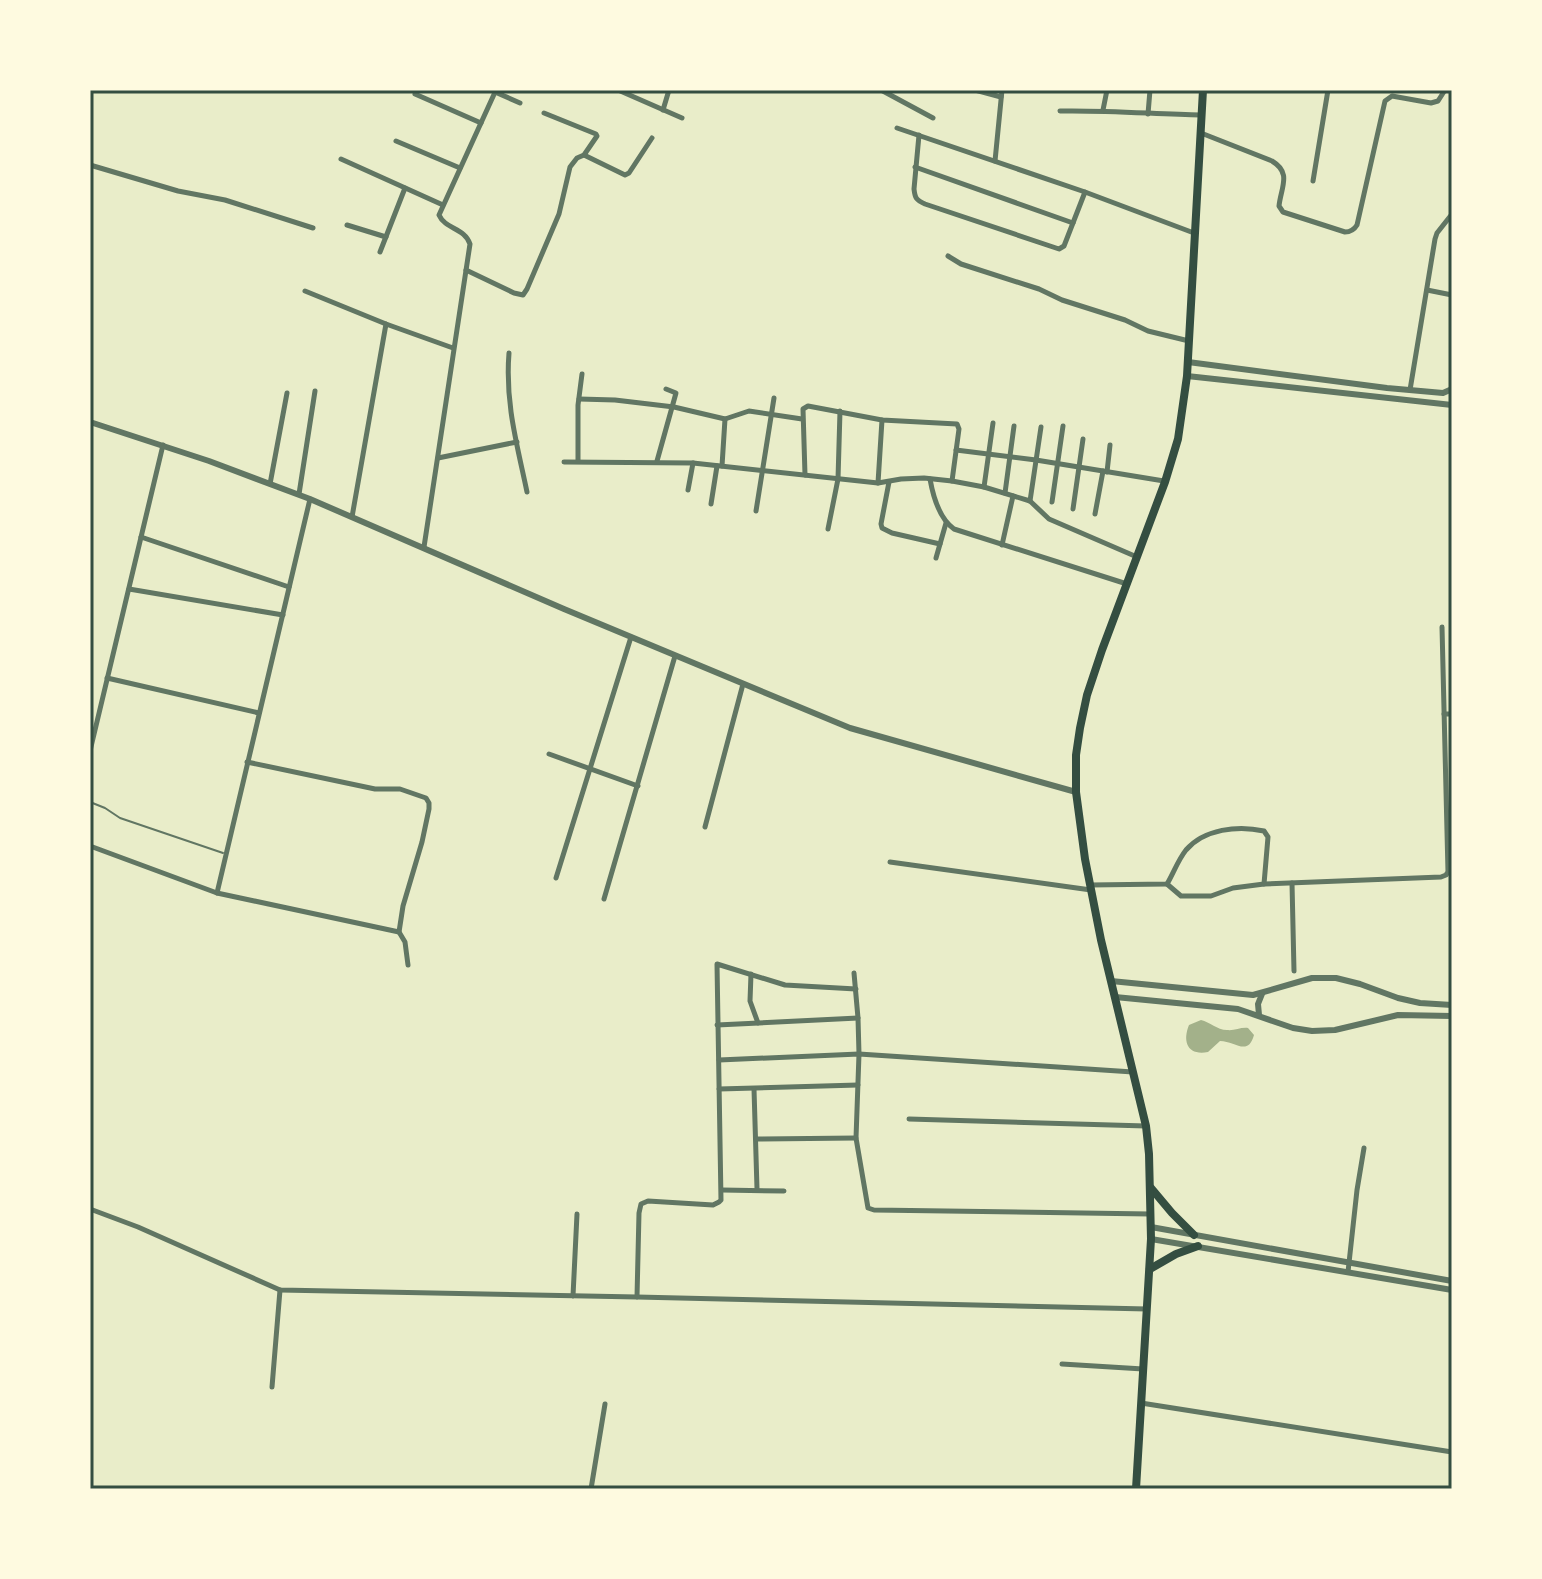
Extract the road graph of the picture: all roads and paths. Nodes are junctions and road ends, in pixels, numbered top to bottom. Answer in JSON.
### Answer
{"nodes":[{"id":1,"x":618,"y":90,"type":"edge"},
{"id":2,"x":669,"y":90,"type":"edge"},
{"id":3,"x":881,"y":90,"type":"edge"},
{"id":4,"x":975,"y":90,"type":"edge"},
{"id":5,"x":1107,"y":90,"type":"edge"},
{"id":6,"x":1150,"y":90,"type":"edge"},
{"id":7,"x":1203,"y":90,"type":"edge"},
{"id":8,"x":1328,"y":90,"type":"edge"},
{"id":9,"x":1445,"y":90,"type":"edge"},
{"id":10,"x":495,"y":91,"type":"edge"},
{"id":11,"x":893,"y":93,"type":"edge"},
{"id":12,"x":415,"y":94,"type":"dead end"},
{"id":13,"x":1002,"y":94,"type":"edge"},
{"id":14,"x":520,"y":103,"type":"dead end"},
{"id":15,"x":663,"y":110,"type":"junction"},
{"id":16,"x":1103,"y":110,"type":"junction"},
{"id":17,"x":1060,"y":111,"type":"dead end"},
{"id":18,"x":544,"y":113,"type":"dead end"},
{"id":19,"x":1148,"y":114,"type":"junction"},
{"id":20,"x":1201,"y":115,"type":"junction"},
{"id":21,"x":682,"y":118,"type":"dead end"},
{"id":22,"x":933,"y":118,"type":"dead end"},
{"id":23,"x":481,"y":123,"type":"junction"},
{"id":24,"x":897,"y":128,"type":"dead end"},
{"id":25,"x":1200,"y":133,"type":"junction"},
{"id":26,"x":919,"y":135,"type":"junction"},
{"id":27,"x":652,"y":138,"type":"dead end"},
{"id":28,"x":396,"y":141,"type":"dead end"},
{"id":29,"x":584,"y":155,"type":"junction"},
{"id":30,"x":341,"y":159,"type":"dead end"},
{"id":31,"x":995,"y":161,"type":"junction"},
{"id":32,"x":90,"y":165,"type":"edge"},
{"id":33,"x":915,"y":167,"type":"junction"},
{"id":34,"x":460,"y":168,"type":"junction"},
{"id":35,"x":1313,"y":181,"type":"dead end"},
{"id":36,"x":405,"y":188,"type":"junction"},
{"id":37,"x":1085,"y":192,"type":"junction"},
{"id":38,"x":443,"y":205,"type":"junction"},
{"id":39,"x":1452,"y":214,"type":"edge"},
{"id":40,"x":1073,"y":223,"type":"junction"},
{"id":41,"x":347,"y":225,"type":"dead end"},
{"id":42,"x":313,"y":228,"type":"dead end"},
{"id":43,"x":1195,"y":233,"type":"junction"},
{"id":44,"x":386,"y":237,"type":"junction"},
{"id":45,"x":380,"y":252,"type":"dead end"},
{"id":46,"x":948,"y":256,"type":"dead end"},
{"id":47,"x":466,"y":270,"type":"junction"},
{"id":48,"x":1427,"y":290,"type":"junction"},
{"id":49,"x":305,"y":291,"type":"dead end"},
{"id":50,"x":1452,"y":295,"type":"edge"},
{"id":51,"x":386,"y":324,"type":"junction"},
{"id":52,"x":1190,"y":341,"type":"junction"},
{"id":53,"x":454,"y":348,"type":"junction"},
{"id":54,"x":509,"y":353,"type":"dead end"},
{"id":55,"x":1188,"y":362,"type":"junction"},
{"id":56,"x":582,"y":374,"type":"dead end"},
{"id":57,"x":1187,"y":376,"type":"junction"},
{"id":58,"x":666,"y":389,"type":"dead end"},
{"id":59,"x":1452,"y":389,"type":"edge"},
{"id":60,"x":1410,"y":390,"type":"junction"},
{"id":61,"x":315,"y":391,"type":"dead end"},
{"id":62,"x":287,"y":393,"type":"dead end"},
{"id":63,"x":774,"y":398,"type":"dead end"},
{"id":64,"x":579,"y":399,"type":"junction"},
{"id":65,"x":1452,"y":405,"type":"edge"},
{"id":66,"x":674,"y":407,"type":"junction"},
{"id":67,"x":840,"y":411,"type":"junction"},
{"id":68,"x":772,"y":414,"type":"junction"},
{"id":69,"x":725,"y":419,"type":"junction"},
{"id":70,"x":802,"y":419,"type":"junction"},
{"id":71,"x":882,"y":420,"type":"junction"},
{"id":72,"x":90,"y":422,"type":"edge"},
{"id":73,"x":993,"y":423,"type":"dead end"},
{"id":74,"x":1014,"y":426,"type":"dead end"},
{"id":75,"x":1063,"y":426,"type":"dead end"},
{"id":76,"x":1041,"y":427,"type":"dead end"},
{"id":77,"x":1083,"y":439,"type":"dead end"},
{"id":78,"x":517,"y":442,"type":"junction"},
{"id":79,"x":163,"y":445,"type":"junction"},
{"id":80,"x":1110,"y":445,"type":"dead end"},
{"id":81,"x":956,"y":450,"type":"junction"},
{"id":82,"x":989,"y":454,"type":"junction"},
{"id":83,"x":1010,"y":457,"type":"junction"},
{"id":84,"x":438,"y":458,"type":"junction"},
{"id":85,"x":1036,"y":460,"type":"junction"},
{"id":86,"x":578,"y":461,"type":"junction"},
{"id":87,"x":657,"y":461,"type":"junction"},
{"id":88,"x":564,"y":462,"type":"dead end"},
{"id":89,"x":693,"y":463,"type":"junction"},
{"id":90,"x":1058,"y":464,"type":"junction"},
{"id":91,"x":720,"y":466,"type":"junction"},
{"id":92,"x":1080,"y":468,"type":"junction"},
{"id":93,"x":763,"y":470,"type":"junction"},
{"id":94,"x":1105,"y":472,"type":"junction"},
{"id":95,"x":805,"y":475,"type":"junction"},
{"id":96,"x":838,"y":479,"type":"junction"},
{"id":97,"x":930,"y":479,"type":"junction"},
{"id":98,"x":952,"y":481,"type":"junction"},
{"id":99,"x":889,"y":482,"type":"junction"},
{"id":100,"x":1165,"y":482,"type":"junction"},
{"id":101,"x":878,"y":483,"type":"junction"},
{"id":102,"x":270,"y":484,"type":"junction"},
{"id":103,"x":984,"y":487,"type":"junction"},
{"id":104,"x":688,"y":490,"type":"dead end"},
{"id":105,"x":527,"y":492,"type":"dead end"},
{"id":106,"x":1005,"y":493,"type":"junction"},
{"id":107,"x":299,"y":494,"type":"junction"},
{"id":108,"x":1013,"y":496,"type":"junction"},
{"id":109,"x":310,"y":499,"type":"junction"},
{"id":110,"x":1030,"y":501,"type":"junction"},
{"id":111,"x":1052,"y":502,"type":"dead end"},
{"id":112,"x":711,"y":504,"type":"dead end"},
{"id":113,"x":1073,"y":509,"type":"dead end"},
{"id":114,"x":756,"y":511,"type":"dead end"},
{"id":115,"x":1095,"y":514,"type":"dead end"},
{"id":116,"x":352,"y":517,"type":"junction"},
{"id":117,"x":946,"y":523,"type":"junction"},
{"id":118,"x":828,"y":529,"type":"dead end"},
{"id":119,"x":141,"y":537,"type":"junction"},
{"id":120,"x":940,"y":544,"type":"junction"},
{"id":121,"x":1002,"y":545,"type":"junction"},
{"id":122,"x":424,"y":547,"type":"junction"},
{"id":123,"x":1137,"y":557,"type":"junction"},
{"id":124,"x":936,"y":558,"type":"dead end"},
{"id":125,"x":1127,"y":584,"type":"junction"},
{"id":126,"x":289,"y":587,"type":"junction"},
{"id":127,"x":129,"y":589,"type":"junction"},
{"id":128,"x":283,"y":615,"type":"junction"},
{"id":129,"x":1442,"y":627,"type":"dead end"},
{"id":130,"x":631,"y":637,"type":"junction"},
{"id":131,"x":675,"y":656,"type":"junction"},
{"id":132,"x":107,"y":678,"type":"junction"},
{"id":133,"x":743,"y":684,"type":"junction"},
{"id":134,"x":259,"y":713,"type":"junction"},
{"id":135,"x":1444,"y":714,"type":"junction"},
{"id":136,"x":1452,"y":714,"type":"edge"},
{"id":137,"x":90,"y":751,"type":"edge"},
{"id":138,"x":549,"y":754,"type":"dead end"},
{"id":139,"x":247,"y":762,"type":"junction"},
{"id":140,"x":591,"y":767,"type":"junction"},
{"id":141,"x":1452,"y":782,"type":"edge"},
{"id":142,"x":1444,"y":783,"type":"junction"},
{"id":143,"x":638,"y":786,"type":"junction"},
{"id":144,"x":1076,"y":792,"type":"junction"},
{"id":145,"x":90,"y":802,"type":"edge"},
{"id":146,"x":705,"y":827,"type":"dead end"},
{"id":147,"x":90,"y":846,"type":"edge"},
{"id":148,"x":226,"y":854,"type":"junction"},
{"id":149,"x":890,"y":862,"type":"dead end"},
{"id":150,"x":556,"y":878,"type":"dead end"},
{"id":151,"x":1292,"y":883,"type":"junction"},
{"id":152,"x":1167,"y":884,"type":"junction"},
{"id":153,"x":1264,"y":884,"type":"junction"},
{"id":154,"x":1090,"y":887,"type":"junction"},
{"id":155,"x":217,"y":893,"type":"junction"},
{"id":156,"x":604,"y":899,"type":"dead end"},
{"id":157,"x":399,"y":932,"type":"junction"},
{"id":158,"x":408,"y":965,"type":"dead end"},
{"id":159,"x":1294,"y":971,"type":"dead end"},
{"id":160,"x":854,"y":973,"type":"dead end"},
{"id":161,"x":751,"y":974,"type":"junction"},
{"id":162,"x":1111,"y":981,"type":"junction"},
{"id":163,"x":856,"y":989,"type":"junction"},
{"id":164,"x":1262,"y":994,"type":"junction"},
{"id":165,"x":1115,"y":997,"type":"junction"},
{"id":166,"x":1398,"y":998,"type":"junction"},
{"id":167,"x":1452,"y":1005,"type":"edge"},
{"id":168,"x":1259,"y":1015,"type":"junction"},
{"id":169,"x":1398,"y":1015,"type":"junction"},
{"id":170,"x":1452,"y":1016,"type":"edge"},
{"id":171,"x":858,"y":1018,"type":"junction"},
{"id":172,"x":758,"y":1023,"type":"junction"},
{"id":173,"x":717,"y":1025,"type":"junction"},
{"id":174,"x":859,"y":1054,"type":"junction"},
{"id":175,"x":719,"y":1060,"type":"junction"},
{"id":176,"x":1134,"y":1072,"type":"junction"},
{"id":177,"x":858,"y":1085,"type":"junction"},
{"id":178,"x":719,"y":1089,"type":"junction"},
{"id":179,"x":754,"y":1089,"type":"junction"},
{"id":180,"x":909,"y":1119,"type":"dead end"},
{"id":181,"x":1146,"y":1126,"type":"junction"},
{"id":182,"x":856,"y":1138,"type":"junction"},
{"id":183,"x":756,"y":1139,"type":"junction"},
{"id":184,"x":1364,"y":1148,"type":"dead end"},
{"id":185,"x":1151,"y":1188,"type":"junction"},
{"id":186,"x":757,"y":1189,"type":"junction"},
{"id":187,"x":722,"y":1190,"type":"junction"},
{"id":188,"x":784,"y":1191,"type":"dead end"},
{"id":189,"x":90,"y":1209,"type":"edge"},
{"id":190,"x":577,"y":1214,"type":"dead end"},
{"id":191,"x":1151,"y":1214,"type":"junction"},
{"id":192,"x":1151,"y":1227,"type":"junction"},
{"id":193,"x":1194,"y":1235,"type":"junction"},
{"id":194,"x":1151,"y":1239,"type":"junction"},
{"id":195,"x":1198,"y":1246,"type":"junction"},
{"id":196,"x":1349,"y":1262,"type":"junction"},
{"id":197,"x":1150,"y":1269,"type":"junction"},
{"id":198,"x":1348,"y":1272,"type":"junction"},
{"id":199,"x":1452,"y":1281,"type":"edge"},
{"id":200,"x":280,"y":1290,"type":"junction"},
{"id":201,"x":1452,"y":1290,"type":"edge"},
{"id":202,"x":573,"y":1296,"type":"junction"},
{"id":203,"x":637,"y":1297,"type":"junction"},
{"id":204,"x":1148,"y":1310,"type":"junction"},
{"id":205,"x":1062,"y":1364,"type":"dead end"},
{"id":206,"x":1143,"y":1369,"type":"junction"},
{"id":207,"x":272,"y":1387,"type":"dead end"},
{"id":208,"x":1141,"y":1403,"type":"junction"},
{"id":209,"x":605,"y":1404,"type":"dead end"},
{"id":210,"x":1452,"y":1452,"type":"edge"},
{"id":211,"x":591,"y":1489,"type":"edge"},
{"id":212,"x":1136,"y":1489,"type":"edge"}],
"edges":[{"from":1,"to":15,"type":"street"},
{"from":2,"to":15,"type":"street"},
{"from":3,"to":11,"type":"street"},
{"from":4,"to":13,"type":"street"},
{"from":5,"to":16,"type":"street"},
{"from":6,"to":19,"type":"street"},
{"from":7,"to":20,"type":"main road"},
{"from":8,"to":35,"type":"street"},
{"from":9,"to":25,"type":"street"},
{"from":10,"to":14,"type":"street"},
{"from":10,"to":23,"type":"street"},
{"from":11,"to":22,"type":"street"},
{"from":12,"to":23,"type":"street"},
{"from":13,"to":31,"type":"street"},
{"from":15,"to":21,"type":"street"},
{"from":16,"to":17,"type":"street"},
{"from":16,"to":19,"type":"street"},
{"from":18,"to":29,"type":"street"},
{"from":19,"to":20,"type":"street"},
{"from":20,"to":25,"type":"main road"},
{"from":23,"to":34,"type":"street"},
{"from":24,"to":26,"type":"street"},
{"from":25,"to":43,"type":"main road"},
{"from":26,"to":31,"type":"street"},
{"from":26,"to":33,"type":"street"},
{"from":27,"to":29,"type":"street"},
{"from":28,"to":34,"type":"street"},
{"from":29,"to":47,"type":"street"},
{"from":30,"to":36,"type":"street"},
{"from":31,"to":37,"type":"street"},
{"from":32,"to":42,"type":"street"},
{"from":33,"to":40,"type":"street"},
{"from":33,"to":40,"type":"street"},
{"from":34,"to":38,"type":"street"},
{"from":36,"to":38,"type":"street"},
{"from":36,"to":44,"type":"street"},
{"from":37,"to":40,"type":"street"},
{"from":37,"to":43,"type":"street"},
{"from":38,"to":47,"type":"street"},
{"from":39,"to":48,"type":"street"},
{"from":41,"to":44,"type":"street"},
{"from":43,"to":52,"type":"main road"},
{"from":44,"to":45,"type":"street"},
{"from":46,"to":52,"type":"street"},
{"from":47,"to":53,"type":"street"},
{"from":48,"to":50,"type":"street"},
{"from":48,"to":60,"type":"street"},
{"from":49,"to":51,"type":"street"},
{"from":51,"to":53,"type":"street"},
{"from":51,"to":116,"type":"street"},
{"from":52,"to":55,"type":"main road"},
{"from":53,"to":84,"type":"street"},
{"from":54,"to":78,"type":"street"},
{"from":55,"to":57,"type":"main road"},
{"from":55,"to":60,"type":"street"},
{"from":56,"to":64,"type":"street"},
{"from":57,"to":65,"type":"street"},
{"from":57,"to":100,"type":"main road"},
{"from":58,"to":66,"type":"street"},
{"from":59,"to":60,"type":"street"},
{"from":61,"to":107,"type":"street"},
{"from":62,"to":102,"type":"street"},
{"from":63,"to":68,"type":"street"},
{"from":64,"to":66,"type":"street"},
{"from":64,"to":86,"type":"street"},
{"from":66,"to":69,"type":"street"},
{"from":66,"to":87,"type":"street"},
{"from":67,"to":70,"type":"street"},
{"from":67,"to":71,"type":"street"},
{"from":67,"to":96,"type":"street"},
{"from":68,"to":69,"type":"street"},
{"from":68,"to":70,"type":"street"},
{"from":68,"to":93,"type":"street"},
{"from":69,"to":91,"type":"street"},
{"from":70,"to":95,"type":"street"},
{"from":71,"to":81,"type":"street"},
{"from":71,"to":101,"type":"street"},
{"from":72,"to":79,"type":"street"},
{"from":73,"to":82,"type":"street"},
{"from":74,"to":83,"type":"street"},
{"from":75,"to":90,"type":"street"},
{"from":76,"to":85,"type":"street"},
{"from":77,"to":92,"type":"street"},
{"from":78,"to":84,"type":"street"},
{"from":78,"to":105,"type":"street"},
{"from":79,"to":102,"type":"street"},
{"from":79,"to":119,"type":"street"},
{"from":80,"to":94,"type":"street"},
{"from":81,"to":82,"type":"street"},
{"from":81,"to":98,"type":"street"},
{"from":82,"to":83,"type":"street"},
{"from":82,"to":103,"type":"street"},
{"from":83,"to":85,"type":"street"},
{"from":83,"to":106,"type":"street"},
{"from":84,"to":122,"type":"street"},
{"from":85,"to":90,"type":"street"},
{"from":85,"to":110,"type":"street"},
{"from":86,"to":87,"type":"street"},
{"from":86,"to":88,"type":"street"},
{"from":87,"to":89,"type":"street"},
{"from":89,"to":91,"type":"street"},
{"from":89,"to":104,"type":"street"},
{"from":90,"to":92,"type":"street"},
{"from":90,"to":111,"type":"street"},
{"from":91,"to":93,"type":"street"},
{"from":91,"to":112,"type":"street"},
{"from":92,"to":94,"type":"street"},
{"from":92,"to":113,"type":"street"},
{"from":93,"to":95,"type":"street"},
{"from":93,"to":114,"type":"street"},
{"from":94,"to":100,"type":"street"},
{"from":94,"to":115,"type":"street"},
{"from":95,"to":96,"type":"street"},
{"from":96,"to":101,"type":"street"},
{"from":96,"to":118,"type":"street"},
{"from":97,"to":98,"type":"street"},
{"from":97,"to":99,"type":"street"},
{"from":97,"to":117,"type":"street"},
{"from":98,"to":103,"type":"street"},
{"from":99,"to":101,"type":"street"},
{"from":99,"to":120,"type":"street"},
{"from":100,"to":123,"type":"main road"},
{"from":102,"to":107,"type":"street"},
{"from":103,"to":106,"type":"street"},
{"from":106,"to":108,"type":"street"},
{"from":107,"to":109,"type":"street"},
{"from":108,"to":110,"type":"street"},
{"from":108,"to":121,"type":"street"},
{"from":109,"to":116,"type":"street"},
{"from":109,"to":126,"type":"street"},
{"from":110,"to":123,"type":"street"},
{"from":116,"to":122,"type":"street"},
{"from":117,"to":120,"type":"street"},
{"from":117,"to":121,"type":"street"},
{"from":119,"to":126,"type":"street"},
{"from":119,"to":127,"type":"street"},
{"from":120,"to":124,"type":"street"},
{"from":121,"to":125,"type":"street"},
{"from":122,"to":130,"type":"street"},
{"from":123,"to":125,"type":"main road"},
{"from":125,"to":144,"type":"main road"},
{"from":126,"to":128,"type":"street"},
{"from":127,"to":128,"type":"street"},
{"from":127,"to":132,"type":"street"},
{"from":128,"to":134,"type":"street"},
{"from":129,"to":135,"type":"street"},
{"from":130,"to":131,"type":"street"},
{"from":130,"to":140,"type":"street"},
{"from":131,"to":133,"type":"street"},
{"from":131,"to":143,"type":"street"},
{"from":132,"to":134,"type":"street"},
{"from":132,"to":137,"type":"street"},
{"from":133,"to":144,"type":"street"},
{"from":133,"to":146,"type":"street"},
{"from":134,"to":139,"type":"street"},
{"from":135,"to":136,"type":"street"},
{"from":135,"to":142,"type":"street"},
{"from":138,"to":140,"type":"street"},
{"from":139,"to":148,"type":"street"},
{"from":139,"to":157,"type":"street"},
{"from":140,"to":143,"type":"street"},
{"from":140,"to":150,"type":"street"},
{"from":141,"to":142,"type":"street"},
{"from":142,"to":151,"type":"street"},
{"from":143,"to":156,"type":"street"},
{"from":144,"to":154,"type":"main road"},
{"from":145,"to":148,"type":"lane"},
{"from":147,"to":155,"type":"street"},
{"from":148,"to":155,"type":"street"},
{"from":149,"to":154,"type":"street"},
{"from":151,"to":153,"type":"street"},
{"from":151,"to":159,"type":"street"},
{"from":152,"to":153,"type":"street"},
{"from":152,"to":153,"type":"street"},
{"from":152,"to":154,"type":"street"},
{"from":154,"to":162,"type":"main road"},
{"from":155,"to":157,"type":"street"},
{"from":157,"to":158,"type":"street"},
{"from":160,"to":163,"type":"street"},
{"from":161,"to":163,"type":"street"},
{"from":161,"to":172,"type":"street"},
{"from":161,"to":173,"type":"street"},
{"from":162,"to":164,"type":"street"},
{"from":162,"to":165,"type":"main road"},
{"from":163,"to":171,"type":"street"},
{"from":164,"to":166,"type":"street"},
{"from":164,"to":168,"type":"street"},
{"from":165,"to":168,"type":"street"},
{"from":165,"to":176,"type":"main road"},
{"from":166,"to":167,"type":"street"},
{"from":166,"to":169,"type":"street"},
{"from":168,"to":169,"type":"street"},
{"from":169,"to":170,"type":"street"},
{"from":171,"to":172,"type":"street"},
{"from":171,"to":174,"type":"street"},
{"from":172,"to":173,"type":"street"},
{"from":173,"to":175,"type":"street"},
{"from":174,"to":175,"type":"street"},
{"from":174,"to":176,"type":"street"},
{"from":174,"to":177,"type":"street"},
{"from":175,"to":178,"type":"street"},
{"from":176,"to":181,"type":"main road"},
{"from":177,"to":179,"type":"street"},
{"from":177,"to":182,"type":"street"},
{"from":178,"to":179,"type":"street"},
{"from":178,"to":187,"type":"street"},
{"from":179,"to":183,"type":"street"},
{"from":180,"to":181,"type":"street"},
{"from":181,"to":185,"type":"main road"},
{"from":182,"to":183,"type":"street"},
{"from":182,"to":191,"type":"street"},
{"from":183,"to":186,"type":"street"},
{"from":184,"to":196,"type":"street"},
{"from":185,"to":191,"type":"main road"},
{"from":185,"to":193,"type":"main road"},
{"from":186,"to":187,"type":"street"},
{"from":186,"to":188,"type":"street"},
{"from":187,"to":203,"type":"street"},
{"from":189,"to":200,"type":"street"},
{"from":190,"to":202,"type":"street"},
{"from":191,"to":192,"type":"main road"},
{"from":192,"to":193,"type":"street"},
{"from":192,"to":194,"type":"main road"},
{"from":193,"to":196,"type":"street"},
{"from":194,"to":195,"type":"street"},
{"from":194,"to":197,"type":"main road"},
{"from":195,"to":197,"type":"main road"},
{"from":195,"to":198,"type":"street"},
{"from":196,"to":198,"type":"street"},
{"from":196,"to":199,"type":"street"},
{"from":197,"to":204,"type":"main road"},
{"from":198,"to":201,"type":"street"},
{"from":200,"to":202,"type":"street"},
{"from":200,"to":207,"type":"street"},
{"from":202,"to":203,"type":"street"},
{"from":203,"to":204,"type":"street"},
{"from":204,"to":206,"type":"main road"},
{"from":205,"to":206,"type":"street"},
{"from":206,"to":208,"type":"main road"},
{"from":208,"to":210,"type":"street"},
{"from":208,"to":212,"type":"main road"},
{"from":209,"to":211,"type":"street"}]}
